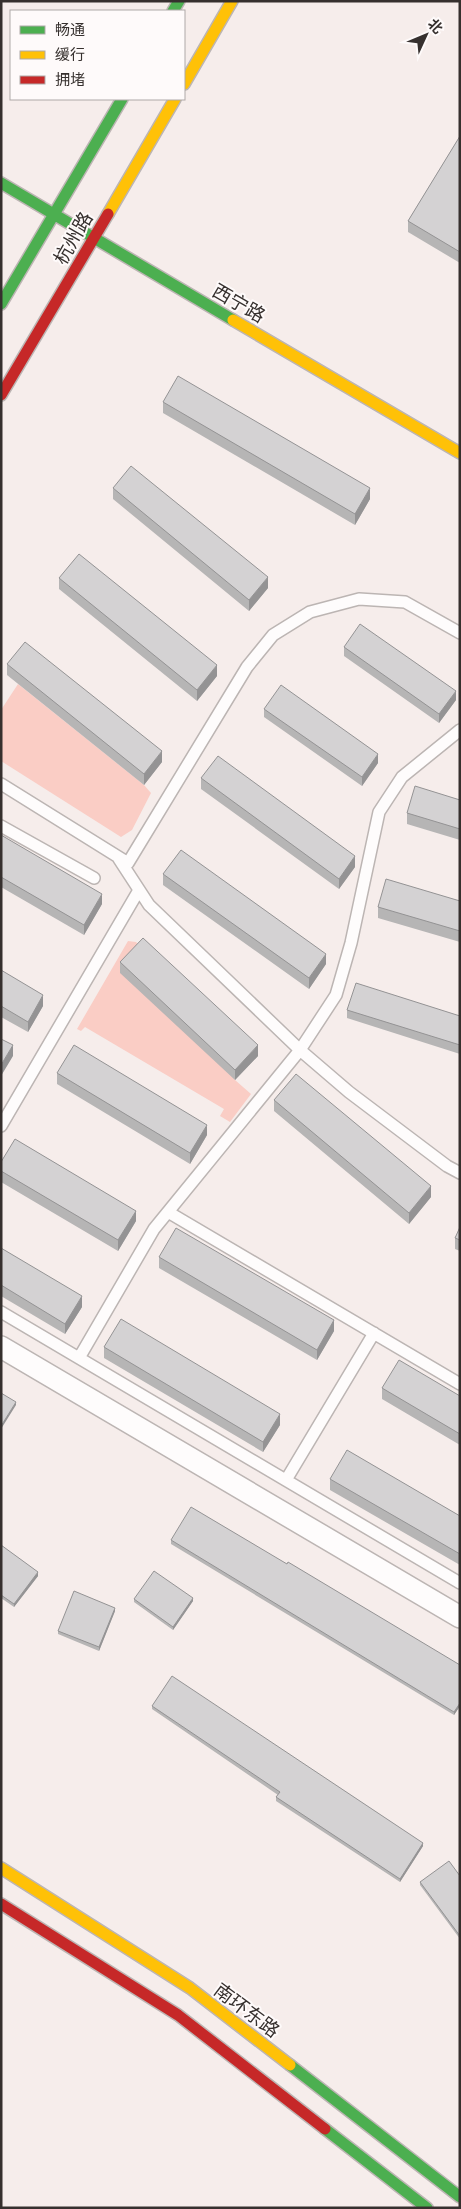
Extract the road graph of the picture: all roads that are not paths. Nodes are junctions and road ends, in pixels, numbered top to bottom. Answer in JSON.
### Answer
{"nodes":[{"id":1,"x":232,"y":1,"type":"edge"},
{"id":2,"x":185,"y":82,"type":"edge"},
{"id":3,"x":121,"y":100,"type":"edge"},
{"id":4,"x":174,"y":100,"type":"edge"},
{"id":5,"x":1,"y":183,"type":"edge"},
{"id":6,"x":54,"y":214,"type":"junction"},
{"id":7,"x":94,"y":238,"type":"junction"},
{"id":8,"x":1,"y":304,"type":"edge"},
{"id":9,"x":1,"y":395,"type":"edge"},
{"id":10,"x":460,"y":453,"type":"edge"},
{"id":11,"x":460,"y":633,"type":"edge"},
{"id":12,"x":460,"y":730,"type":"edge"},
{"id":13,"x":1,"y":784,"type":"edge"},
{"id":14,"x":1,"y":826,"type":"edge"},
{"id":15,"x":116,"y":856,"type":"junction"},
{"id":16,"x":94,"y":878,"type":"dead end"},
{"id":17,"x":139,"y":890,"type":"junction"},
{"id":18,"x":300,"y":1050,"type":"junction"},
{"id":19,"x":1,"y":1126,"type":"edge"},
{"id":20,"x":460,"y":1173,"type":"edge"},
{"id":21,"x":168,"y":1212,"type":"junction"},
{"id":22,"x":1,"y":1312,"type":"edge"},
{"id":23,"x":374,"y":1333,"type":"junction"},
{"id":24,"x":1,"y":1347,"type":"edge"},
{"id":25,"x":79,"y":1358,"type":"junction"},
{"id":26,"x":460,"y":1384,"type":"edge"},
{"id":27,"x":286,"y":1480,"type":"junction"},
{"id":28,"x":460,"y":1583,"type":"edge"},
{"id":29,"x":460,"y":1617,"type":"edge"},
{"id":30,"x":1,"y":1868,"type":"edge"},
{"id":31,"x":1,"y":1904,"type":"edge"},
{"id":32,"x":460,"y":2197,"type":"edge"},
{"id":33,"x":427,"y":2208,"type":"edge"}],
"edges":[{"from":1,"to":2,"type":"main road"},
{"from":3,"to":6,"type":"main road","name":"杭州路"},
{"from":4,"to":7,"type":"main road","name":"杭州路"},
{"from":5,"to":6,"type":"main road","name":"西宁路"},
{"from":6,"to":7,"type":"main road","name":"西宁路"},
{"from":6,"to":8,"type":"main road","name":"杭州路"},
{"from":7,"to":9,"type":"main road","name":"杭州路"},
{"from":7,"to":10,"type":"main road","name":"西宁路"},
{"from":11,"to":15,"type":"lane"},
{"from":12,"to":18,"type":"lane"},
{"from":13,"to":15,"type":"lane"},
{"from":14,"to":16,"type":"lane"},
{"from":15,"to":17,"type":"lane"},
{"from":17,"to":18,"type":"lane"},
{"from":17,"to":19,"type":"lane"},
{"from":18,"to":20,"type":"lane"},
{"from":18,"to":21,"type":"lane"},
{"from":21,"to":23,"type":"lane"},
{"from":21,"to":25,"type":"lane"},
{"from":22,"to":25,"type":"lane"},
{"from":23,"to":26,"type":"lane"},
{"from":23,"to":27,"type":"lane"},
{"from":24,"to":29,"type":"street"},
{"from":25,"to":27,"type":"lane"},
{"from":27,"to":28,"type":"lane"},
{"from":30,"to":32,"type":"main road","name":"南环东路"},
{"from":31,"to":33,"type":"main road"}]}
